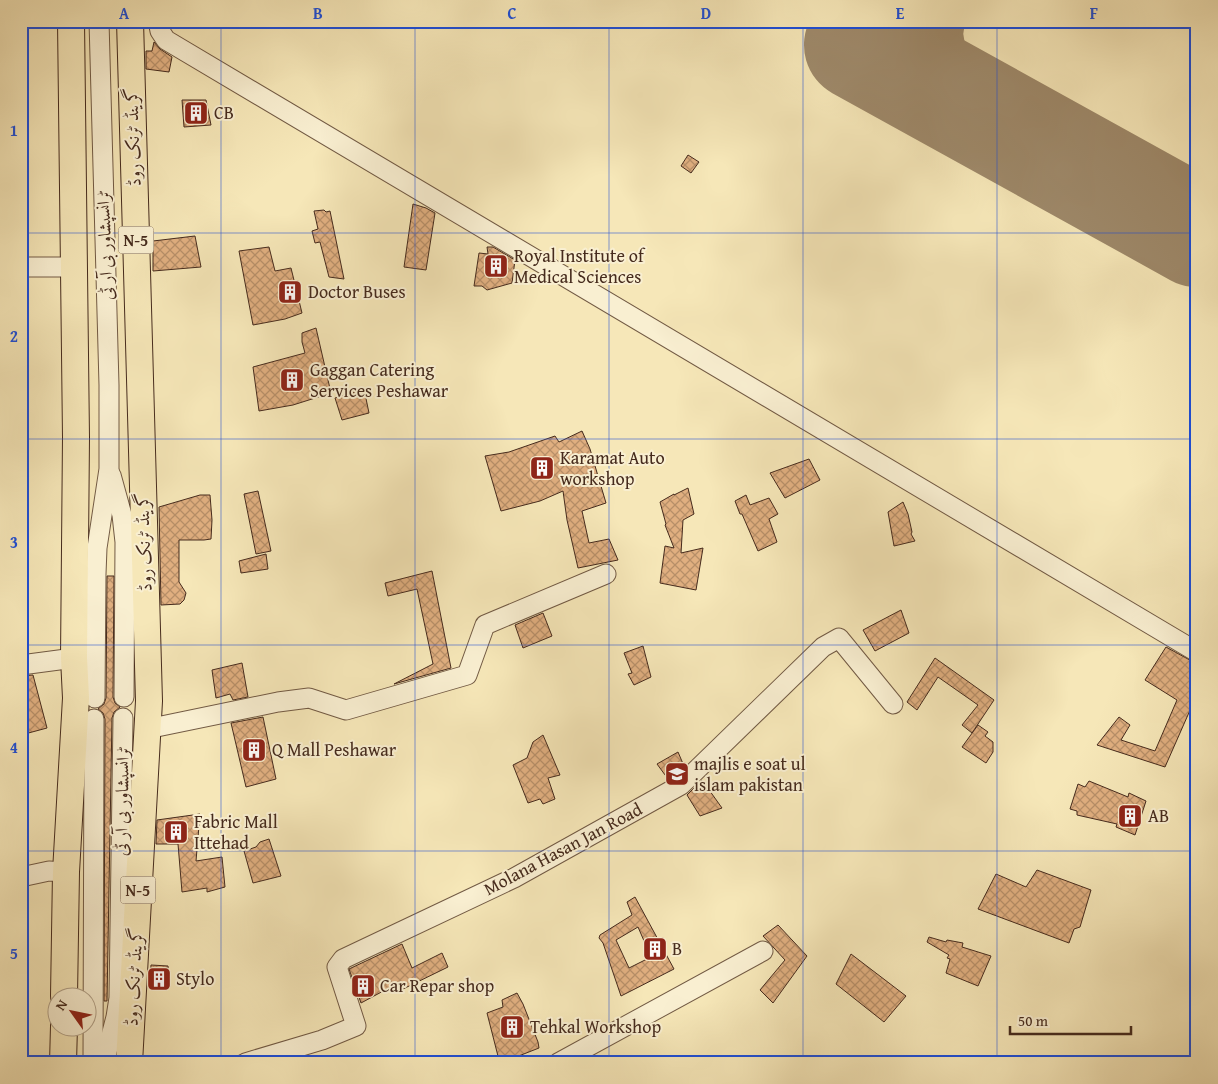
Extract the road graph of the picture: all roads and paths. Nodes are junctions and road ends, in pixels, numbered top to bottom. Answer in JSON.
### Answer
{"nodes":[{"id":1,"x":69,"y":21,"type":"edge"},
{"id":2,"x":99,"y":21,"type":"edge"},
{"id":3,"x":130,"y":21,"type":"edge"},
{"id":4,"x":158,"y":21,"type":"edge"},
{"id":5,"x":21,"y":267,"type":"edge"},
{"id":6,"x":74,"y":267,"type":"junction"},
{"id":7,"x":109,"y":469,"type":"junction"},
{"id":8,"x":606,"y":574,"type":"dead end"},
{"id":9,"x":1197,"y":652,"type":"edge"},
{"id":10,"x":74,"y":658,"type":"junction"},
{"id":11,"x":21,"y":664,"type":"edge"},
{"id":12,"x":124,"y":697,"type":"dead end"},
{"id":13,"x":95,"y":698,"type":"dead end"},
{"id":14,"x":893,"y":704,"type":"dead end"},
{"id":15,"x":123,"y":718,"type":"dead end"},
{"id":16,"x":94,"y":719,"type":"dead end"},
{"id":17,"x":147,"y":729,"type":"junction"},
{"id":18,"x":66,"y":872,"type":"junction"},
{"id":19,"x":21,"y":877,"type":"edge"},
{"id":20,"x":763,"y":951,"type":"dead end"},
{"id":21,"x":64,"y":986,"type":"edge"},
{"id":22,"x":64,"y":1036,"type":"edge"},
{"id":23,"x":63,"y":1063,"type":"edge"},
{"id":24,"x":93,"y":1063,"type":"edge"},
{"id":25,"x":104,"y":1063,"type":"edge"},
{"id":26,"x":129,"y":1063,"type":"edge"},
{"id":27,"x":245,"y":1063,"type":"edge"},
{"id":28,"x":558,"y":1063,"type":"edge"}],
"edges":[{"from":1,"to":6,"type":"highway"},
{"from":2,"to":7,"type":"street","name":"ٹرانسپشاور بی آر ٹی"},
{"from":3,"to":17,"type":"highway","name":"گرینڈ ٹرنک روڈ","number":"N-5"},
{"from":4,"to":9,"type":"street"},
{"from":5,"to":6,"type":"street"},
{"from":6,"to":10,"type":"highway"},
{"from":7,"to":12,"type":"street","name":"ٹرانسپشاور بی آر ٹی"},
{"from":7,"to":13,"type":"street","name":"ٹرانسپشاور بی آر ٹی"},
{"from":8,"to":17,"type":"street"},
{"from":10,"to":11,"type":"street"},
{"from":10,"to":18,"type":"highway"},
{"from":14,"to":27,"type":"street","name":"Molana Hasan Jan Road"},
{"from":15,"to":25,"type":"street","name":"ٹرانسپشاور بی آر ٹی"},
{"from":16,"to":24,"type":"street","name":"ٹرانسپشاور بی آر ٹی"},
{"from":17,"to":26,"type":"highway","name":"گرینڈ ٹرنک روڈ","number":"N-5"},
{"from":18,"to":19,"type":"street"},
{"from":18,"to":21,"type":"highway"},
{"from":20,"to":28,"type":"street"},
{"from":22,"to":23,"type":"highway"}]}
